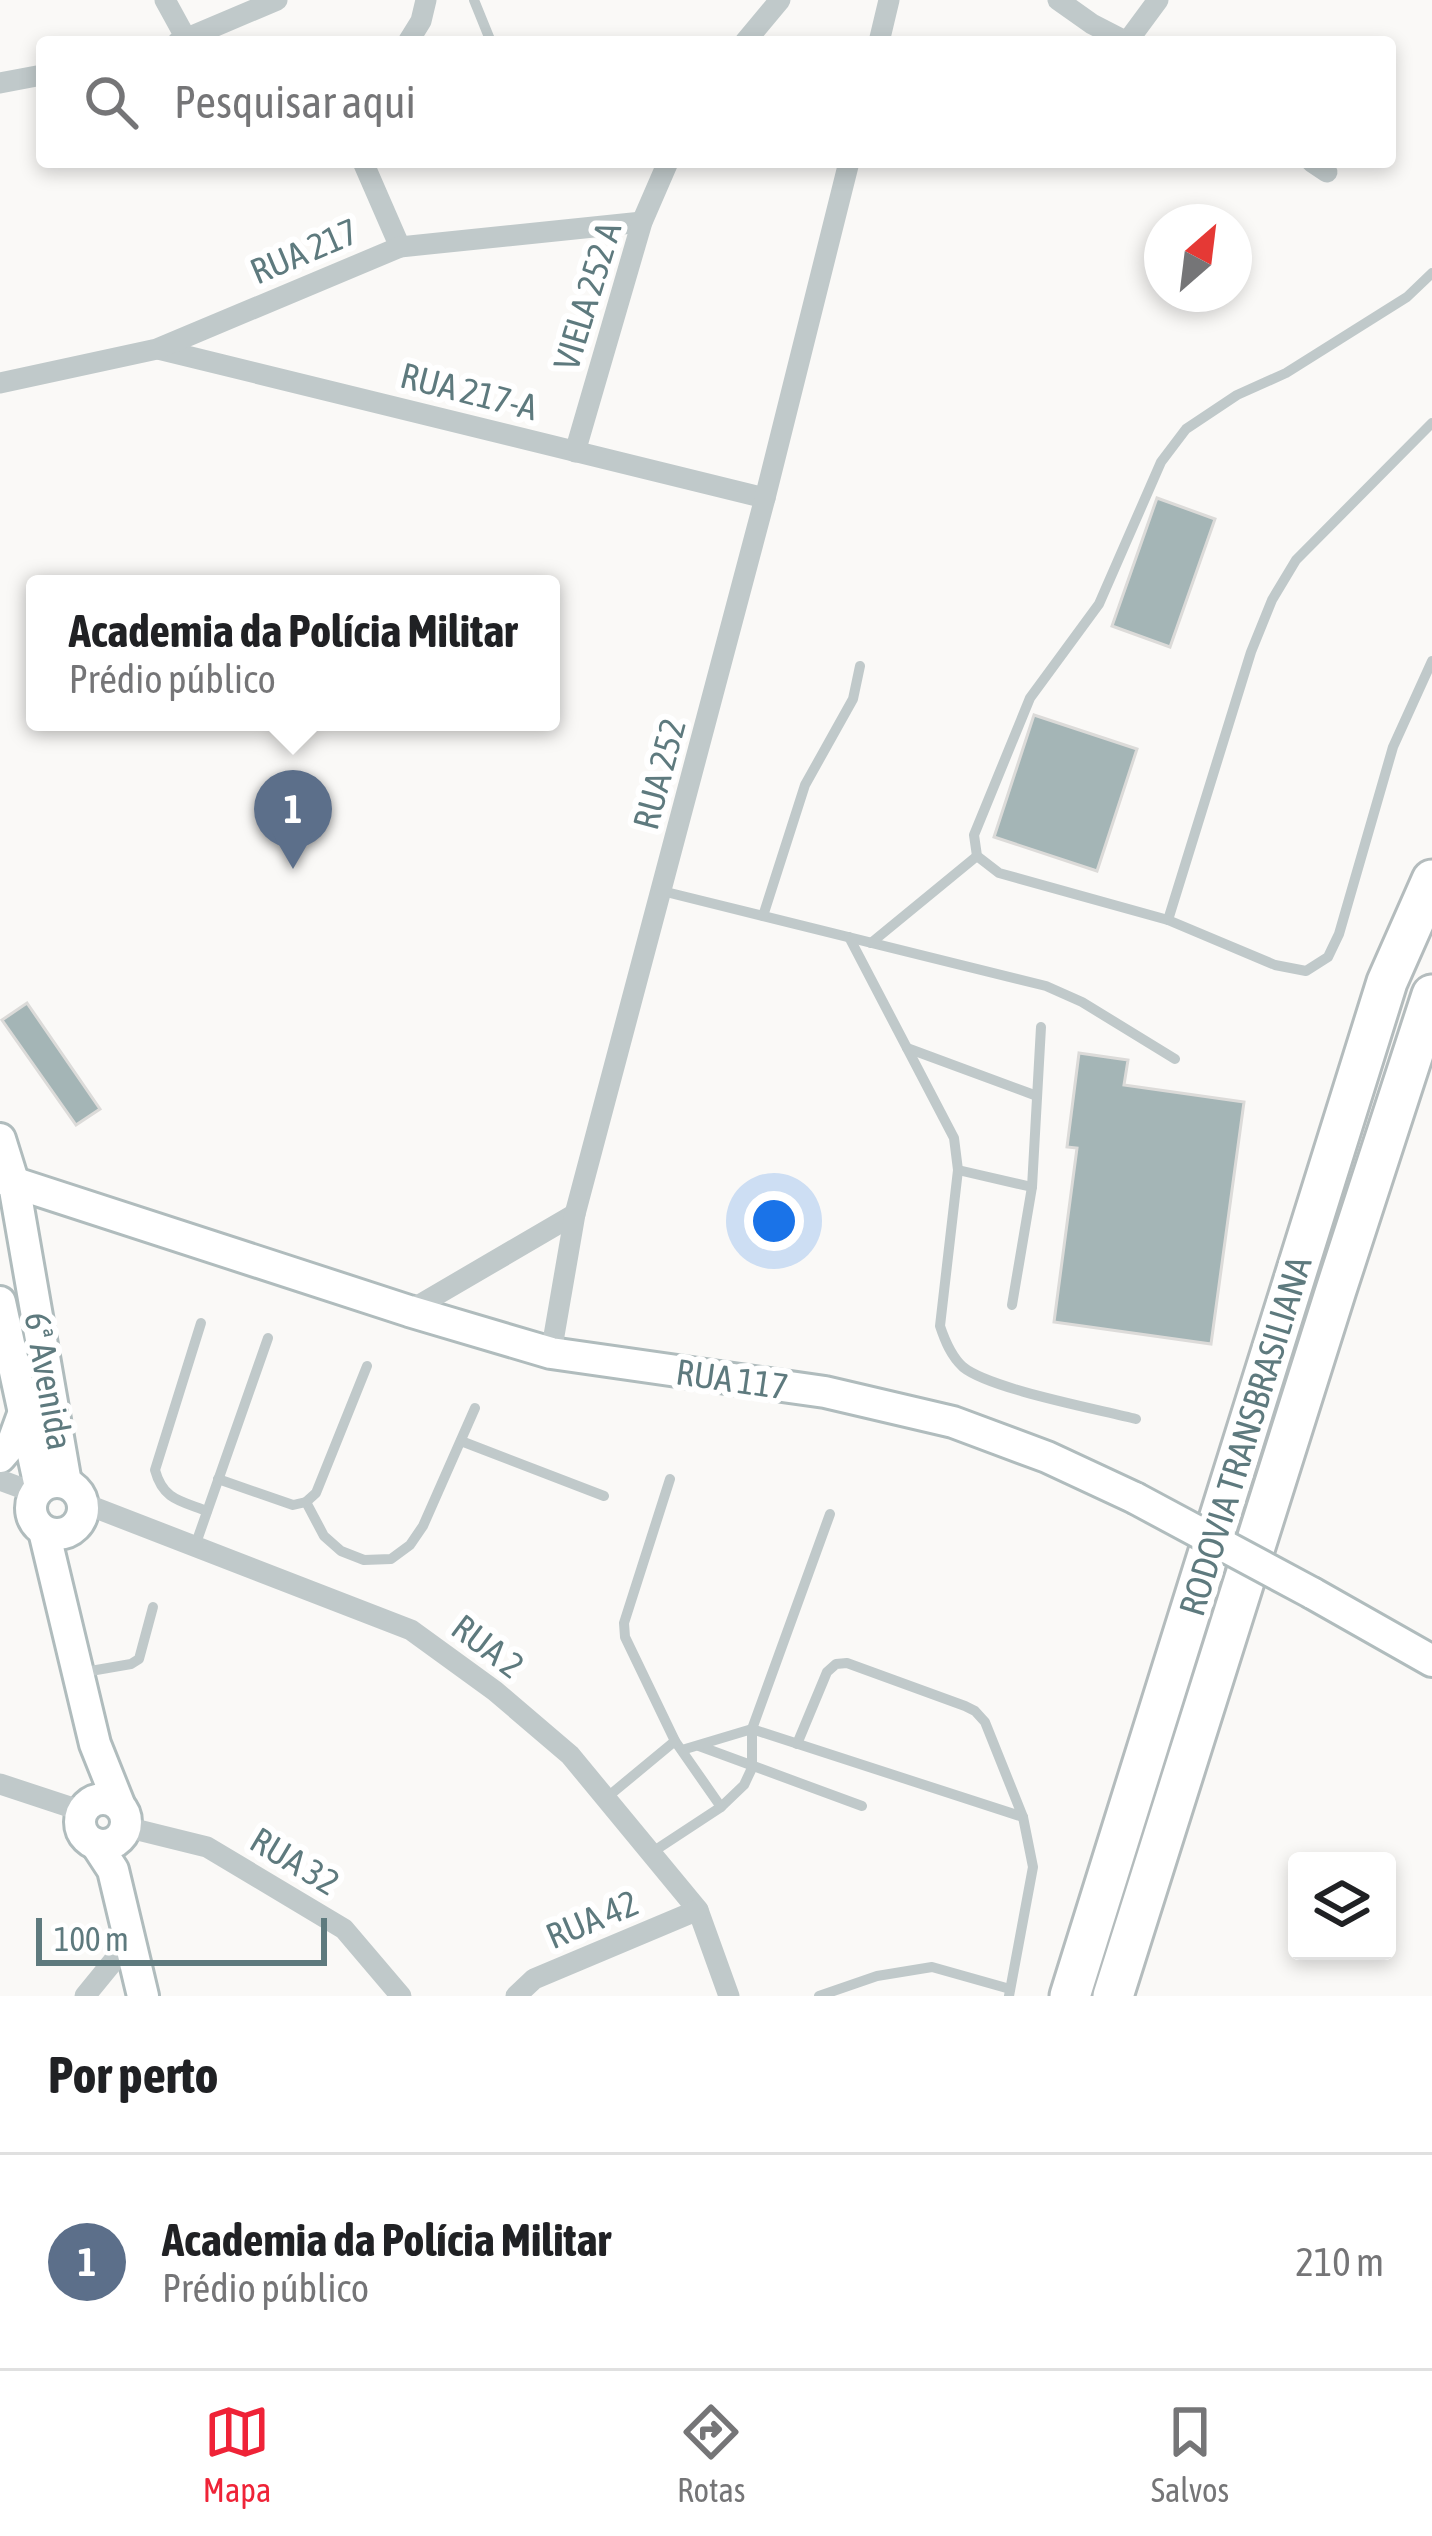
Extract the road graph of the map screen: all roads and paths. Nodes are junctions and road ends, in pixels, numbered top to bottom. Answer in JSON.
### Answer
{"nodes":[{"id":1,"x":165,"y":0,"type":"edge"},
{"id":2,"x":277,"y":0,"type":"edge"},
{"id":3,"x":426,"y":0,"type":"edge"},
{"id":4,"x":473,"y":0,"type":"edge"},
{"id":5,"x":780,"y":0,"type":"edge"},
{"id":6,"x":890,"y":0,"type":"edge"},
{"id":7,"x":1058,"y":0,"type":"edge"},
{"id":8,"x":1158,"y":0,"type":"edge"},
{"id":9,"x":182,"y":36,"type":"edge"},
{"id":10,"x":195,"y":36,"type":"edge"},
{"id":11,"x":412,"y":36,"type":"edge"},
{"id":12,"x":488,"y":36,"type":"edge"},
{"id":13,"x":750,"y":36,"type":"edge"},
{"id":14,"x":881,"y":36,"type":"edge"},
{"id":15,"x":1115,"y":36,"type":"edge"},
{"id":16,"x":1131,"y":36,"type":"edge"},
{"id":17,"x":36,"y":76,"type":"edge"},
{"id":18,"x":0,"y":83,"type":"edge"},
{"id":19,"x":366,"y":168,"type":"edge"},
{"id":20,"x":665,"y":168,"type":"edge"},
{"id":21,"x":848,"y":168,"type":"edge"},
{"id":22,"x":642,"y":222,"type":"junction"},
{"id":23,"x":400,"y":247,"type":"junction"},
{"id":24,"x":1432,"y":273,"type":"edge"},
{"id":25,"x":157,"y":349,"type":"junction"},
{"id":26,"x":0,"y":383,"type":"edge"},
{"id":27,"x":1432,"y":423,"type":"edge"},
{"id":28,"x":575,"y":452,"type":"junction"},
{"id":29,"x":765,"y":498,"type":"junction"},
{"id":30,"x":1432,"y":661,"type":"edge"},
{"id":31,"x":860,"y":666,"type":"dead end"},
{"id":32,"x":977,"y":856,"type":"junction"},
{"id":33,"x":1432,"y":880,"type":"edge"},
{"id":34,"x":662,"y":891,"type":"junction"},
{"id":35,"x":763,"y":916,"type":"junction"},
{"id":36,"x":1168,"y":920,"type":"junction"},
{"id":37,"x":849,"y":937,"type":"junction"},
{"id":38,"x":872,"y":943,"type":"junction"},
{"id":39,"x":1432,"y":995,"type":"edge"},
{"id":40,"x":1041,"y":1027,"type":"dead end"},
{"id":41,"x":907,"y":1048,"type":"junction"},
{"id":42,"x":1175,"y":1059,"type":"dead end"},
{"id":43,"x":1037,"y":1096,"type":"junction"},
{"id":44,"x":0,"y":1139,"type":"edge"},
{"id":45,"x":958,"y":1170,"type":"junction"},
{"id":46,"x":5,"y":1183,"type":"edge"},
{"id":47,"x":1032,"y":1187,"type":"junction"},
{"id":48,"x":575,"y":1214,"type":"junction"},
{"id":49,"x":0,"y":1302,"type":"edge"},
{"id":50,"x":1012,"y":1305,"type":"dead end"},
{"id":51,"x":409,"y":1311,"type":"junction"},
{"id":52,"x":201,"y":1323,"type":"dead end"},
{"id":53,"x":268,"y":1338,"type":"dead end"},
{"id":54,"x":551,"y":1353,"type":"junction"},
{"id":55,"x":367,"y":1366,"type":"dead end"},
{"id":56,"x":25,"y":1408,"type":"junction"},
{"id":57,"x":475,"y":1408,"type":"dead end"},
{"id":58,"x":1136,"y":1419,"type":"dead end"},
{"id":59,"x":461,"y":1441,"type":"junction"},
{"id":60,"x":0,"y":1457,"type":"edge"},
{"id":61,"x":218,"y":1479,"type":"junction"},
{"id":62,"x":670,"y":1479,"type":"dead end"},
{"id":63,"x":0,"y":1480,"type":"edge"},
{"id":64,"x":56,"y":1491,"type":"junction"},
{"id":65,"x":604,"y":1496,"type":"dead end"},
{"id":66,"x":306,"y":1502,"type":"junction"},
{"id":67,"x":207,"y":1511,"type":"junction"},
{"id":68,"x":830,"y":1514,"type":"dead end"},
{"id":69,"x":57,"y":1532,"type":"junction"},
{"id":70,"x":195,"y":1546,"type":"junction"},
{"id":71,"x":153,"y":1607,"type":"dead end"},
{"id":72,"x":1432,"y":1661,"type":"edge"},
{"id":73,"x":76,"y":1673,"type":"junction"},
{"id":74,"x":752,"y":1729,"type":"junction"},
{"id":75,"x":797,"y":1744,"type":"junction"},
{"id":76,"x":699,"y":1745,"type":"junction"},
{"id":77,"x":679,"y":1746,"type":"junction"},
{"id":78,"x":752,"y":1768,"type":"junction"},
{"id":79,"x":0,"y":1784,"type":"edge"},
{"id":80,"x":605,"y":1799,"type":"junction"},
{"id":81,"x":862,"y":1806,"type":"dead end"},
{"id":82,"x":721,"y":1807,"type":"junction"},
{"id":83,"x":1023,"y":1817,"type":"junction"},
{"id":84,"x":103,"y":1828,"type":"junction"},
{"id":85,"x":651,"y":1853,"type":"junction"},
{"id":86,"x":698,"y":1910,"type":"junction"},
{"id":87,"x":129,"y":1942,"type":"junction"},
{"id":88,"x":1009,"y":1992,"type":"edge"},
{"id":89,"x":86,"y":1996,"type":"edge"},
{"id":90,"x":142,"y":1996,"type":"edge"},
{"id":91,"x":401,"y":1996,"type":"edge"},
{"id":92,"x":516,"y":1996,"type":"edge"},
{"id":93,"x":730,"y":1996,"type":"edge"},
{"id":94,"x":819,"y":1996,"type":"edge"},
{"id":95,"x":1070,"y":1996,"type":"edge"},
{"id":96,"x":1113,"y":1996,"type":"edge"}],
"edges":[{"from":1,"to":9,"type":"street"},
{"from":2,"to":10,"type":"street"},
{"from":3,"to":11,"type":"street"},
{"from":4,"to":12,"type":"lane"},
{"from":5,"to":13,"type":"street"},
{"from":6,"to":14,"type":"street"},
{"from":7,"to":15,"type":"street"},
{"from":8,"to":16,"type":"street"},
{"from":17,"to":18,"type":"street"},
{"from":19,"to":23,"type":"street"},
{"from":20,"to":22,"type":"street","name":"VIELA 252 A"},
{"from":21,"to":29,"type":"street","name":"RUA 252"},
{"from":22,"to":23,"type":"street","name":"RUA 217"},
{"from":22,"to":28,"type":"street","name":"VIELA 252 A"},
{"from":23,"to":25,"type":"street","name":"RUA 217"},
{"from":24,"to":32,"type":"lane"},
{"from":25,"to":26,"type":"street","name":"RUA 217"},
{"from":25,"to":28,"type":"street","name":"RUA 217-A"},
{"from":27,"to":36,"type":"lane"},
{"from":28,"to":29,"type":"street","name":"RUA 217-A"},
{"from":29,"to":34,"type":"street","name":"RUA 252"},
{"from":30,"to":36,"type":"lane"},
{"from":31,"to":35,"type":"lane"},
{"from":32,"to":36,"type":"lane"},
{"from":32,"to":38,"type":"lane"},
{"from":33,"to":95,"type":"highway","name":"RODOVIA TRANSBRASILIANA"},
{"from":34,"to":35,"type":"lane"},
{"from":34,"to":48,"type":"street","name":"RUA 252"},
{"from":35,"to":37,"type":"lane"},
{"from":37,"to":38,"type":"lane"},
{"from":37,"to":41,"type":"lane"},
{"from":38,"to":42,"type":"lane"},
{"from":39,"to":96,"type":"highway","name":"RODOVIA TRANSBRASILIANA"},
{"from":40,"to":43,"type":"lane"},
{"from":41,"to":43,"type":"lane"},
{"from":41,"to":45,"type":"lane"},
{"from":43,"to":47,"type":"lane"},
{"from":44,"to":46,"type":"street","name":"6ª Avenida"},
{"from":45,"to":47,"type":"lane"},
{"from":45,"to":58,"type":"lane"},
{"from":46,"to":51,"type":"street","name":"RUA 117"},
{"from":46,"to":64,"type":"street","name":"6ª Avenida"},
{"from":47,"to":50,"type":"lane"},
{"from":48,"to":51,"type":"street"},
{"from":48,"to":54,"type":"street","name":"RUA 252"},
{"from":49,"to":56,"type":"street","name":"6ª Avenida"},
{"from":51,"to":54,"type":"street","name":"RUA 117"},
{"from":52,"to":67,"type":"lane"},
{"from":53,"to":61,"type":"lane"},
{"from":54,"to":72,"type":"street","name":"RUA 117","bridge":true},
{"from":55,"to":66,"type":"lane"},
{"from":56,"to":60,"type":"street"},
{"from":56,"to":64,"type":"street","name":"6ª Avenida"},
{"from":57,"to":59,"type":"lane"},
{"from":59,"to":65,"type":"lane"},
{"from":59,"to":66,"type":"lane"},
{"from":61,"to":66,"type":"lane"},
{"from":61,"to":67,"type":"lane"},
{"from":62,"to":77,"type":"lane"},
{"from":63,"to":64,"type":"street","name":"RUA 2"},
{"from":64,"to":69,"type":"street"},
{"from":64,"to":69,"type":"street"},
{"from":64,"to":70,"type":"street","name":"RUA 2"},
{"from":67,"to":70,"type":"lane"},
{"from":68,"to":74,"type":"lane"},
{"from":69,"to":73,"type":"street"},
{"from":70,"to":80,"type":"street","name":"RUA 2"},
{"from":71,"to":73,"type":"lane"},
{"from":73,"to":84,"type":"street"},
{"from":74,"to":75,"type":"lane"},
{"from":74,"to":76,"type":"lane"},
{"from":74,"to":78,"type":"lane"},
{"from":75,"to":83,"type":"lane"},
{"from":75,"to":83,"type":"lane"},
{"from":76,"to":77,"type":"lane"},
{"from":76,"to":78,"type":"lane"},
{"from":77,"to":80,"type":"lane"},
{"from":77,"to":82,"type":"lane"},
{"from":78,"to":81,"type":"lane"},
{"from":78,"to":82,"type":"lane"},
{"from":79,"to":84,"type":"street","name":"RUA 32"},
{"from":80,"to":85,"type":"street","name":"RUA 2"},
{"from":82,"to":85,"type":"lane"},
{"from":83,"to":88,"type":"lane"},
{"from":84,"to":87,"type":"street"},
{"from":84,"to":91,"type":"street","name":"RUA 32"},
{"from":85,"to":86,"type":"street","name":"RUA 2"},
{"from":86,"to":92,"type":"street","name":"RUA 42"},
{"from":86,"to":93,"type":"street","name":"RUA 2"},
{"from":87,"to":89,"type":"street"},
{"from":87,"to":90,"type":"street"},
{"from":88,"to":94,"type":"lane"}]}
